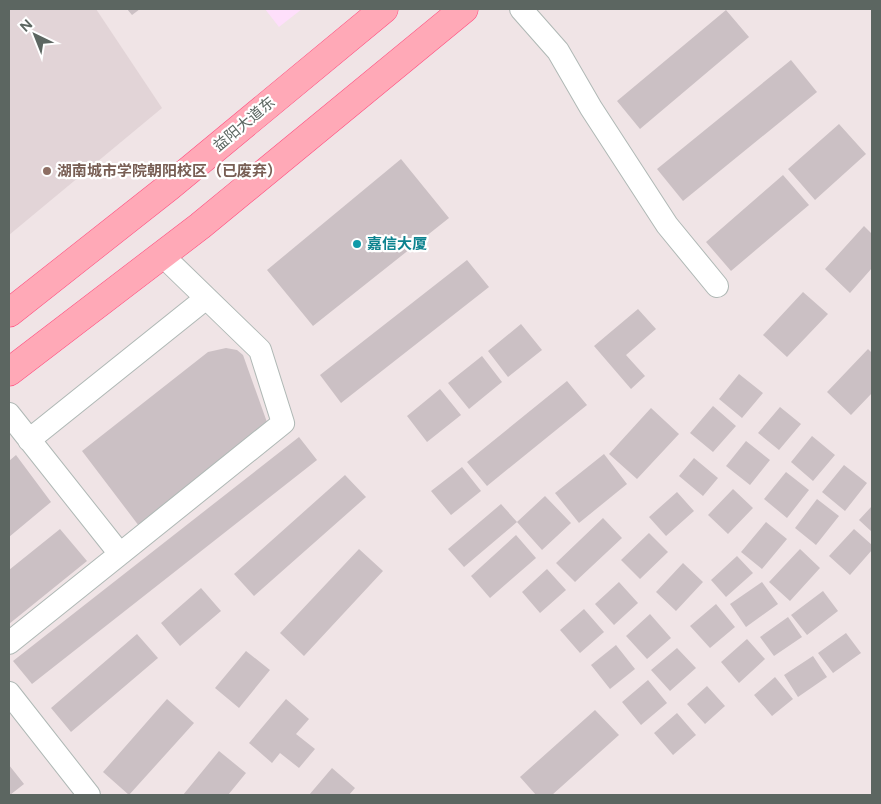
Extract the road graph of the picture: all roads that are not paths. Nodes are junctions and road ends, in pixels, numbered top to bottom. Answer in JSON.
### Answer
{"nodes":[{"id":1,"x":384,"y":9,"type":"edge"},
{"id":2,"x":464,"y":9,"type":"edge"},
{"id":3,"x":520,"y":9,"type":"edge"},
{"id":4,"x":162,"y":255,"type":"junction"},
{"id":5,"x":717,"y":286,"type":"dead end"},
{"id":6,"x":205,"y":299,"type":"junction"},
{"id":7,"x":9,"y":313,"type":"edge"},
{"id":8,"x":9,"y":372,"type":"edge"},
{"id":9,"x":9,"y":414,"type":"edge"},
{"id":10,"x":29,"y":440,"type":"junction"},
{"id":11,"x":120,"y":554,"type":"junction"},
{"id":12,"x":9,"y":643,"type":"edge"},
{"id":13,"x":9,"y":693,"type":"edge"},
{"id":14,"x":90,"y":795,"type":"edge"}],
"edges":[{"from":1,"to":7,"type":"main road","name":"益阳大道东"},
{"from":2,"to":4,"type":"main road"},
{"from":3,"to":5,"type":"street"},
{"from":4,"to":6,"type":"street"},
{"from":4,"to":8,"type":"main road"},
{"from":6,"to":10,"type":"street"},
{"from":6,"to":11,"type":"street"},
{"from":9,"to":10,"type":"street"},
{"from":10,"to":11,"type":"street"},
{"from":11,"to":12,"type":"street"},
{"from":13,"to":14,"type":"street"}]}
